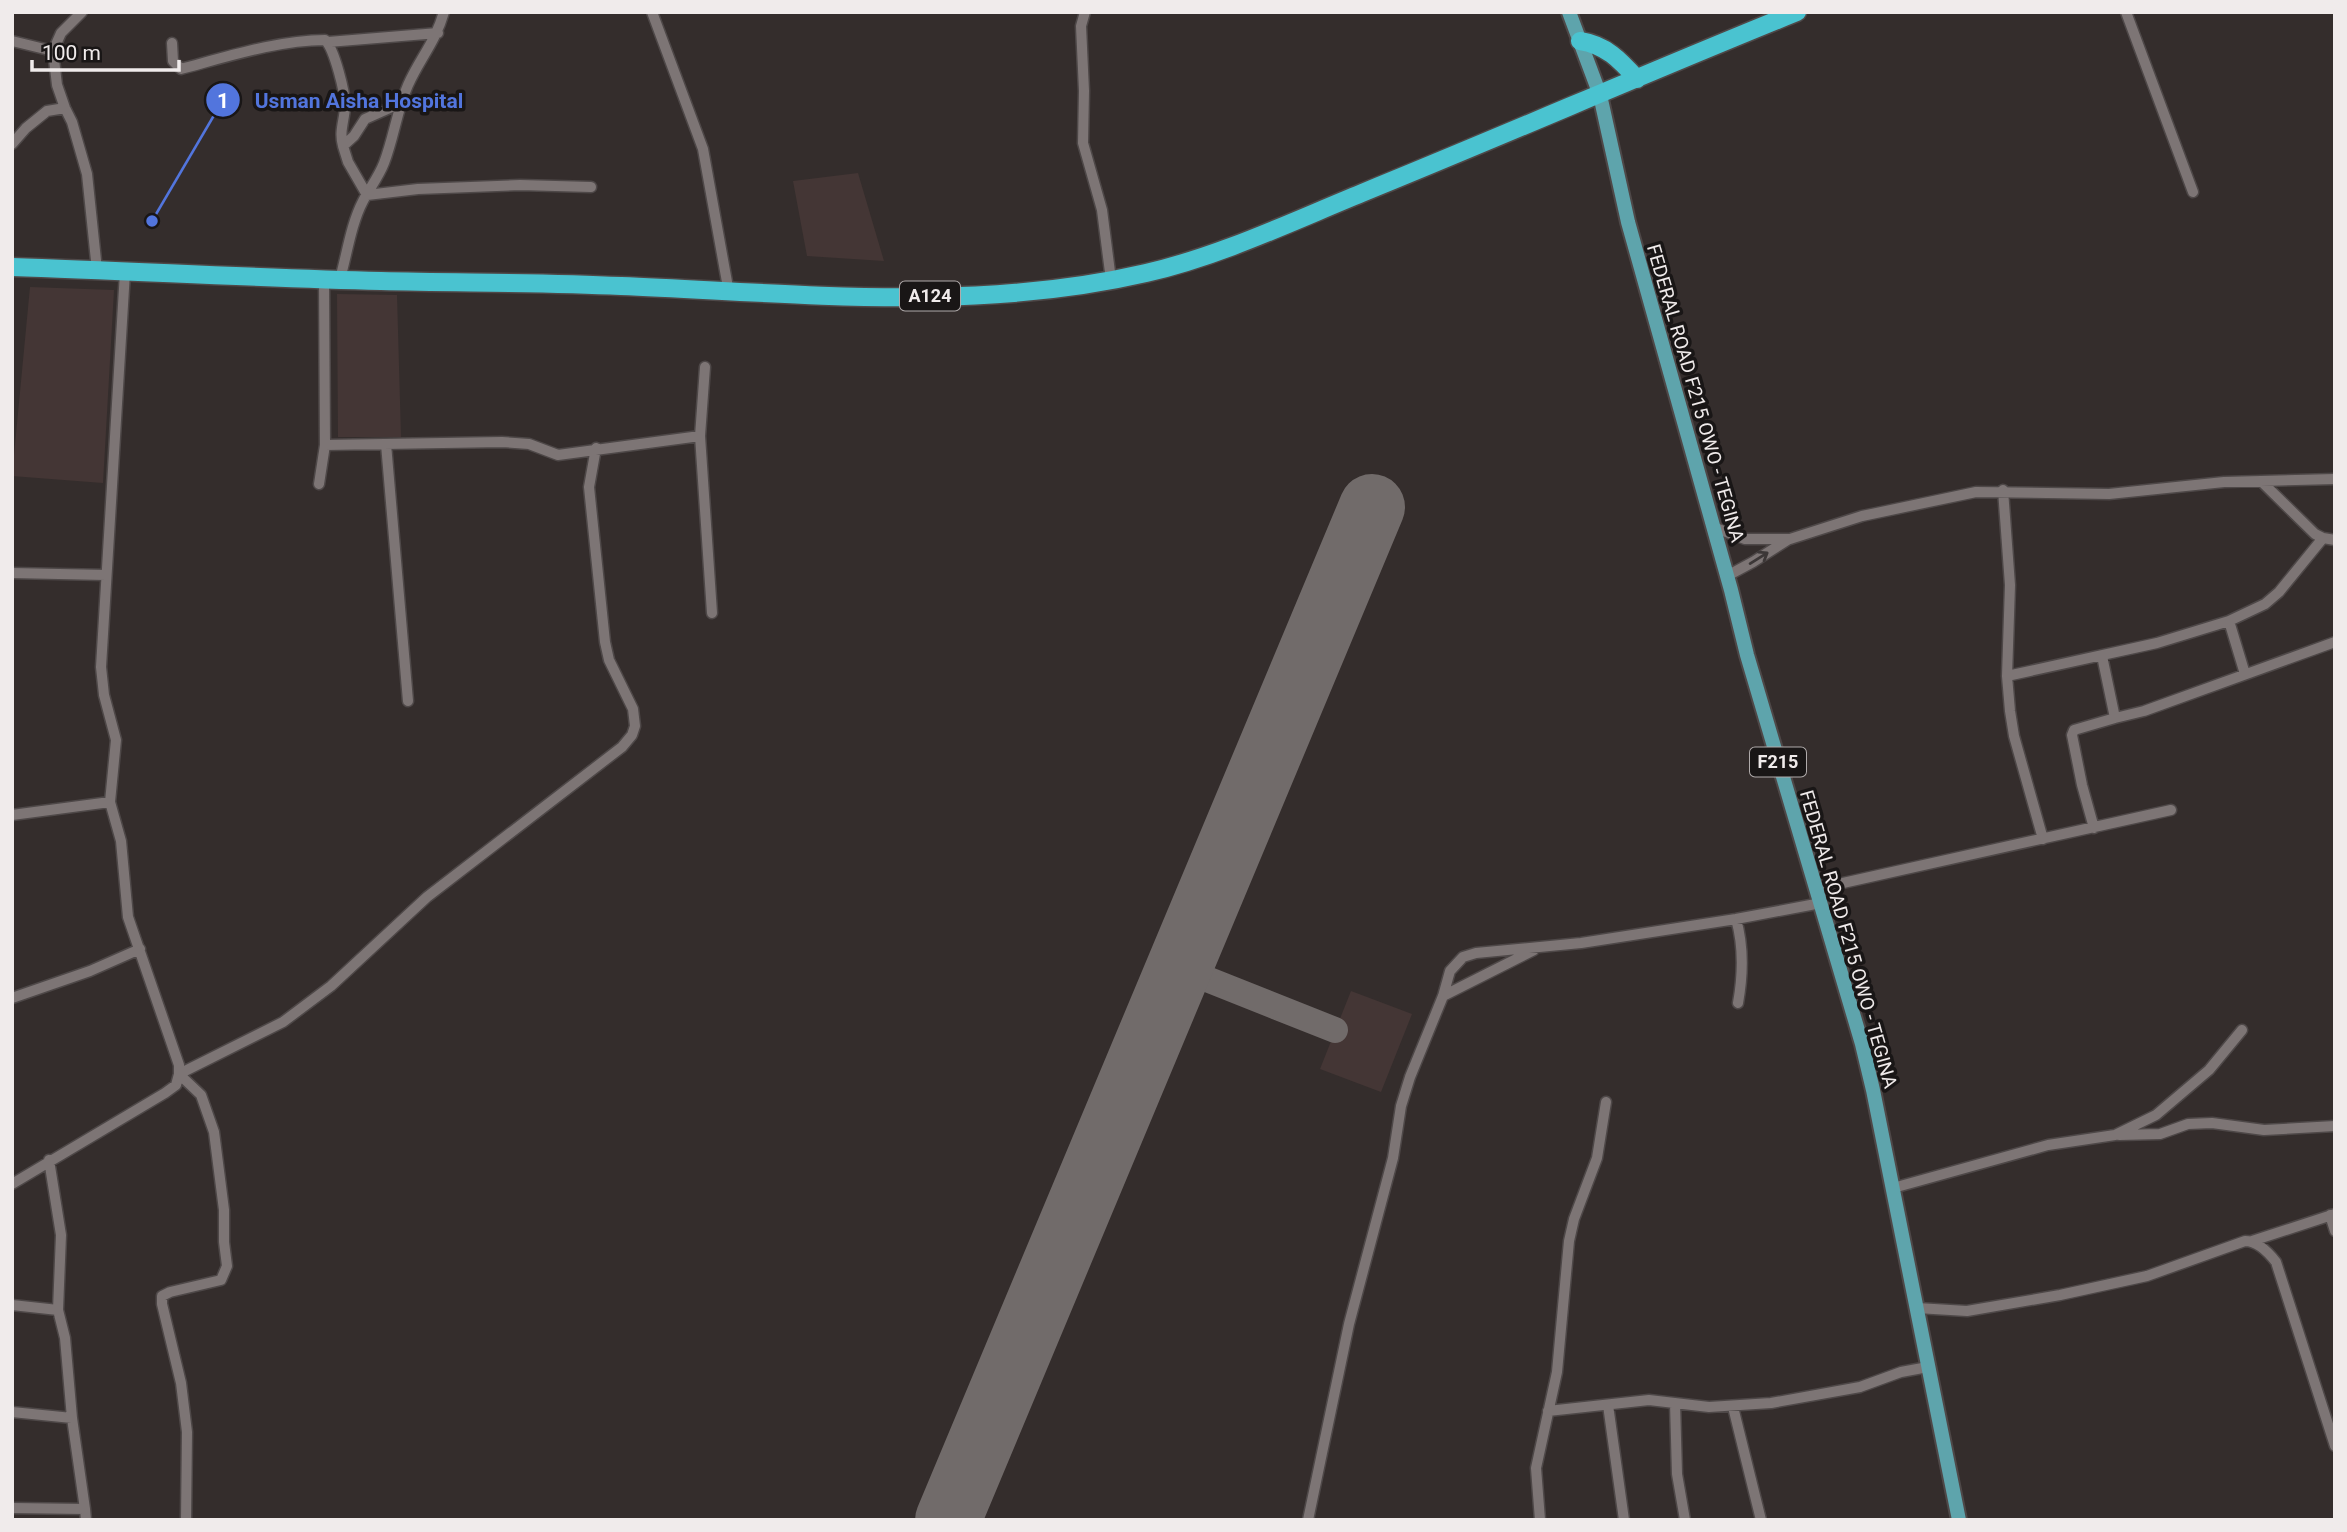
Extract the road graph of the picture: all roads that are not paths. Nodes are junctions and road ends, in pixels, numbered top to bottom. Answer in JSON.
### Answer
{"nodes":[{"id":1,"x":82,"y":12,"type":"edge"},
{"id":2,"x":444,"y":12,"type":"edge"},
{"id":3,"x":652,"y":12,"type":"edge"},
{"id":4,"x":1085,"y":12,"type":"edge"},
{"id":5,"x":1570,"y":12,"type":"edge"},
{"id":6,"x":1797,"y":12,"type":"edge"},
{"id":7,"x":2126,"y":12,"type":"edge"},
{"id":8,"x":438,"y":33,"type":"junction"},
{"id":9,"x":1580,"y":40,"type":"junction"},
{"id":10,"x":12,"y":41,"type":"edge"},
{"id":11,"x":328,"y":42,"type":"junction"},
{"id":12,"x":172,"y":43,"type":"dead end"},
{"id":13,"x":53,"y":51,"type":"junction"},
{"id":14,"x":1637,"y":79,"type":"junction"},
{"id":15,"x":1600,"y":95,"type":"junction"},
{"id":16,"x":401,"y":103,"type":"junction"},
{"id":17,"x":65,"y":108,"type":"junction"},
{"id":18,"x":12,"y":144,"type":"edge"},
{"id":19,"x":343,"y":146,"type":"junction"},
{"id":20,"x":591,"y":187,"type":"dead end"},
{"id":21,"x":2193,"y":192,"type":"dead end"},
{"id":22,"x":367,"y":195,"type":"junction"},
{"id":23,"x":12,"y":267,"type":"edge"},
{"id":24,"x":97,"y":270,"type":"junction"},
{"id":25,"x":125,"y":272,"type":"junction"},
{"id":26,"x":332,"y":279,"type":"junction"},
{"id":27,"x":1111,"y":280,"type":"junction"},
{"id":28,"x":729,"y":293,"type":"junction"},
{"id":29,"x":705,"y":367,"type":"dead end"},
{"id":30,"x":700,"y":436,"type":"junction"},
{"id":31,"x":386,"y":444,"type":"junction"},
{"id":32,"x":325,"y":445,"type":"junction"},
{"id":33,"x":596,"y":448,"type":"junction"},
{"id":34,"x":2335,"y":479,"type":"edge"},
{"id":35,"x":2261,"y":481,"type":"junction"},
{"id":36,"x":319,"y":484,"type":"dead end"},
{"id":37,"x":2003,"y":490,"type":"junction"},
{"id":38,"x":1713,"y":527,"type":"junction"},
{"id":39,"x":2323,"y":538,"type":"junction"},
{"id":40,"x":1790,"y":539,"type":"junction"},
{"id":41,"x":2335,"y":540,"type":"edge"},
{"id":42,"x":12,"y":573,"type":"edge"},
{"id":43,"x":106,"y":575,"type":"junction"},
{"id":44,"x":1727,"y":576,"type":"junction"},
{"id":45,"x":712,"y":613,"type":"dead end"},
{"id":46,"x":2229,"y":621,"type":"junction"},
{"id":47,"x":2335,"y":642,"type":"edge"},
{"id":48,"x":2102,"y":656,"type":"junction"},
{"id":49,"x":2245,"y":674,"type":"junction"},
{"id":50,"x":2007,"y":676,"type":"junction"},
{"id":51,"x":408,"y":701,"type":"dead end"},
{"id":52,"x":2115,"y":718,"type":"junction"},
{"id":53,"x":110,"y":802,"type":"junction"},
{"id":54,"x":2171,"y":810,"type":"dead end"},
{"id":55,"x":12,"y":815,"type":"edge"},
{"id":56,"x":2094,"y":828,"type":"junction"},
{"id":57,"x":2043,"y":839,"type":"junction"},
{"id":58,"x":1818,"y":896,"type":"junction"},
{"id":59,"x":1736,"y":919,"type":"junction"},
{"id":60,"x":1535,"y":949,"type":"junction"},
{"id":61,"x":140,"y":950,"type":"junction"},
{"id":62,"x":1443,"y":996,"type":"junction"},
{"id":63,"x":12,"y":998,"type":"edge"},
{"id":64,"x":1738,"y":1003,"type":"dead end"},
{"id":65,"x":2242,"y":1030,"type":"dead end"},
{"id":66,"x":179,"y":1074,"type":"junction"},
{"id":67,"x":1606,"y":1102,"type":"dead end"},
{"id":68,"x":2335,"y":1126,"type":"edge"},
{"id":69,"x":2115,"y":1135,"type":"junction"},
{"id":70,"x":49,"y":1160,"type":"junction"},
{"id":71,"x":12,"y":1184,"type":"edge"},
{"id":72,"x":1893,"y":1188,"type":"junction"},
{"id":73,"x":2332,"y":1215,"type":"edge"},
{"id":74,"x":2335,"y":1231,"type":"edge"},
{"id":75,"x":2252,"y":1241,"type":"junction"},
{"id":76,"x":12,"y":1305,"type":"edge"},
{"id":77,"x":1917,"y":1308,"type":"junction"},
{"id":78,"x":58,"y":1310,"type":"junction"},
{"id":79,"x":1928,"y":1367,"type":"junction"},
{"id":80,"x":1675,"y":1402,"type":"junction"},
{"id":81,"x":1608,"y":1405,"type":"junction"},
{"id":82,"x":1733,"y":1407,"type":"junction"},
{"id":83,"x":1549,"y":1410,"type":"junction"},
{"id":84,"x":12,"y":1412,"type":"edge"},
{"id":85,"x":72,"y":1418,"type":"junction"},
{"id":86,"x":2335,"y":1446,"type":"edge"},
{"id":87,"x":12,"y":1508,"type":"edge"},
{"id":88,"x":85,"y":1515,"type":"edge"},
{"id":89,"x":186,"y":1520,"type":"edge"},
{"id":90,"x":1308,"y":1520,"type":"edge"},
{"id":91,"x":1540,"y":1520,"type":"edge"},
{"id":92,"x":1624,"y":1520,"type":"edge"},
{"id":93,"x":1685,"y":1520,"type":"edge"},
{"id":94,"x":1761,"y":1520,"type":"edge"},
{"id":95,"x":1959,"y":1520,"type":"edge"}],
"edges":[{"from":1,"to":13,"type":"street"},
{"from":2,"to":8,"type":"street"},
{"from":3,"to":28,"type":"street"},
{"from":4,"to":27,"type":"street"},
{"from":5,"to":9,"type":"main road","name":"FEDERAL ROAD F215 OWO - TEGINA","number":"F215"},
{"from":6,"to":14,"type":"highway","number":"A124"},
{"from":7,"to":21,"type":"street"},
{"from":8,"to":11,"type":"street"},
{"from":8,"to":16,"type":"street"},
{"from":9,"to":14,"type":"highway"},
{"from":9,"to":15,"type":"main road","name":"FEDERAL ROAD F215 OWO - TEGINA","number":"F215"},
{"from":10,"to":13,"type":"street"},
{"from":11,"to":12,"type":"street"},
{"from":11,"to":19,"type":"street"},
{"from":13,"to":17,"type":"street"},
{"from":14,"to":15,"type":"highway","number":"A124"},
{"from":15,"to":27,"type":"highway","number":"A124"},
{"from":15,"to":38,"type":"main road","name":"FEDERAL ROAD F215 OWO - TEGINA","number":"F215"},
{"from":16,"to":19,"type":"street"},
{"from":16,"to":22,"type":"street"},
{"from":17,"to":18,"type":"street"},
{"from":17,"to":24,"type":"street"},
{"from":19,"to":22,"type":"street"},
{"from":20,"to":22,"type":"street"},
{"from":22,"to":26,"type":"street"},
{"from":23,"to":24,"type":"highway","number":"A124"},
{"from":24,"to":25,"type":"highway","number":"A124"},
{"from":25,"to":26,"type":"highway","number":"A124"},
{"from":25,"to":43,"type":"street"},
{"from":26,"to":28,"type":"highway","number":"A124"},
{"from":26,"to":32,"type":"street"},
{"from":27,"to":28,"type":"highway","number":"A124"},
{"from":29,"to":30,"type":"street"},
{"from":30,"to":33,"type":"street"},
{"from":30,"to":45,"type":"street"},
{"from":31,"to":32,"type":"street"},
{"from":31,"to":33,"type":"street"},
{"from":31,"to":51,"type":"street"},
{"from":32,"to":36,"type":"street"},
{"from":33,"to":66,"type":"street"},
{"from":34,"to":35,"type":"street"},
{"from":35,"to":37,"type":"street"},
{"from":35,"to":39,"type":"street"},
{"from":37,"to":40,"type":"street"},
{"from":37,"to":50,"type":"street"},
{"from":38,"to":40,"type":"street"},
{"from":38,"to":44,"type":"main road","name":"FEDERAL ROAD F215 OWO - TEGINA","number":"F215"},
{"from":39,"to":41,"type":"street"},
{"from":39,"to":46,"type":"street"},
{"from":44,"to":40,"type":"street","one_way":true},
{"from":42,"to":43,"type":"street"},
{"from":43,"to":53,"type":"street"},
{"from":44,"to":58,"type":"main road","name":"FEDERAL ROAD F215 OWO - TEGINA","number":"F215"},
{"from":46,"to":48,"type":"street"},
{"from":46,"to":49,"type":"street"},
{"from":47,"to":49,"type":"street"},
{"from":48,"to":50,"type":"street"},
{"from":48,"to":52,"type":"street"},
{"from":49,"to":52,"type":"street"},
{"from":50,"to":57,"type":"street"},
{"from":52,"to":56,"type":"street"},
{"from":53,"to":55,"type":"street"},
{"from":53,"to":61,"type":"street"},
{"from":54,"to":56,"type":"street"},
{"from":56,"to":57,"type":"street"},
{"from":57,"to":58,"type":"street"},
{"from":58,"to":59,"type":"street"},
{"from":58,"to":72,"type":"main road","name":"FEDERAL ROAD F215 OWO - TEGINA","number":"F215"},
{"from":59,"to":60,"type":"street"},
{"from":59,"to":64,"type":"street"},
{"from":60,"to":62,"type":"street"},
{"from":60,"to":62,"type":"street"},
{"from":61,"to":63,"type":"street"},
{"from":61,"to":66,"type":"street"},
{"from":62,"to":90,"type":"street"},
{"from":65,"to":69,"type":"street"},
{"from":66,"to":70,"type":"street"},
{"from":66,"to":89,"type":"street"},
{"from":67,"to":83,"type":"street"},
{"from":68,"to":69,"type":"street"},
{"from":69,"to":72,"type":"street"},
{"from":70,"to":71,"type":"street"},
{"from":70,"to":78,"type":"street"},
{"from":72,"to":77,"type":"main road","name":"FEDERAL ROAD F215 OWO - TEGINA","number":"F215"},
{"from":73,"to":74,"type":"street"},
{"from":73,"to":75,"type":"street"},
{"from":75,"to":77,"type":"street"},
{"from":75,"to":86,"type":"street"},
{"from":76,"to":78,"type":"street"},
{"from":77,"to":79,"type":"main road","name":"FEDERAL ROAD F215 OWO - TEGINA","number":"F215"},
{"from":78,"to":85,"type":"street"},
{"from":79,"to":82,"type":"street"},
{"from":79,"to":95,"type":"main road","name":"FEDERAL ROAD F215 OWO - TEGINA","number":"F215"},
{"from":80,"to":81,"type":"street"},
{"from":80,"to":82,"type":"street"},
{"from":80,"to":93,"type":"street"},
{"from":81,"to":83,"type":"street"},
{"from":81,"to":92,"type":"street"},
{"from":82,"to":94,"type":"street"},
{"from":83,"to":91,"type":"street"},
{"from":84,"to":85,"type":"street"},
{"from":85,"to":88,"type":"street"},
{"from":87,"to":88,"type":"street"}]}
